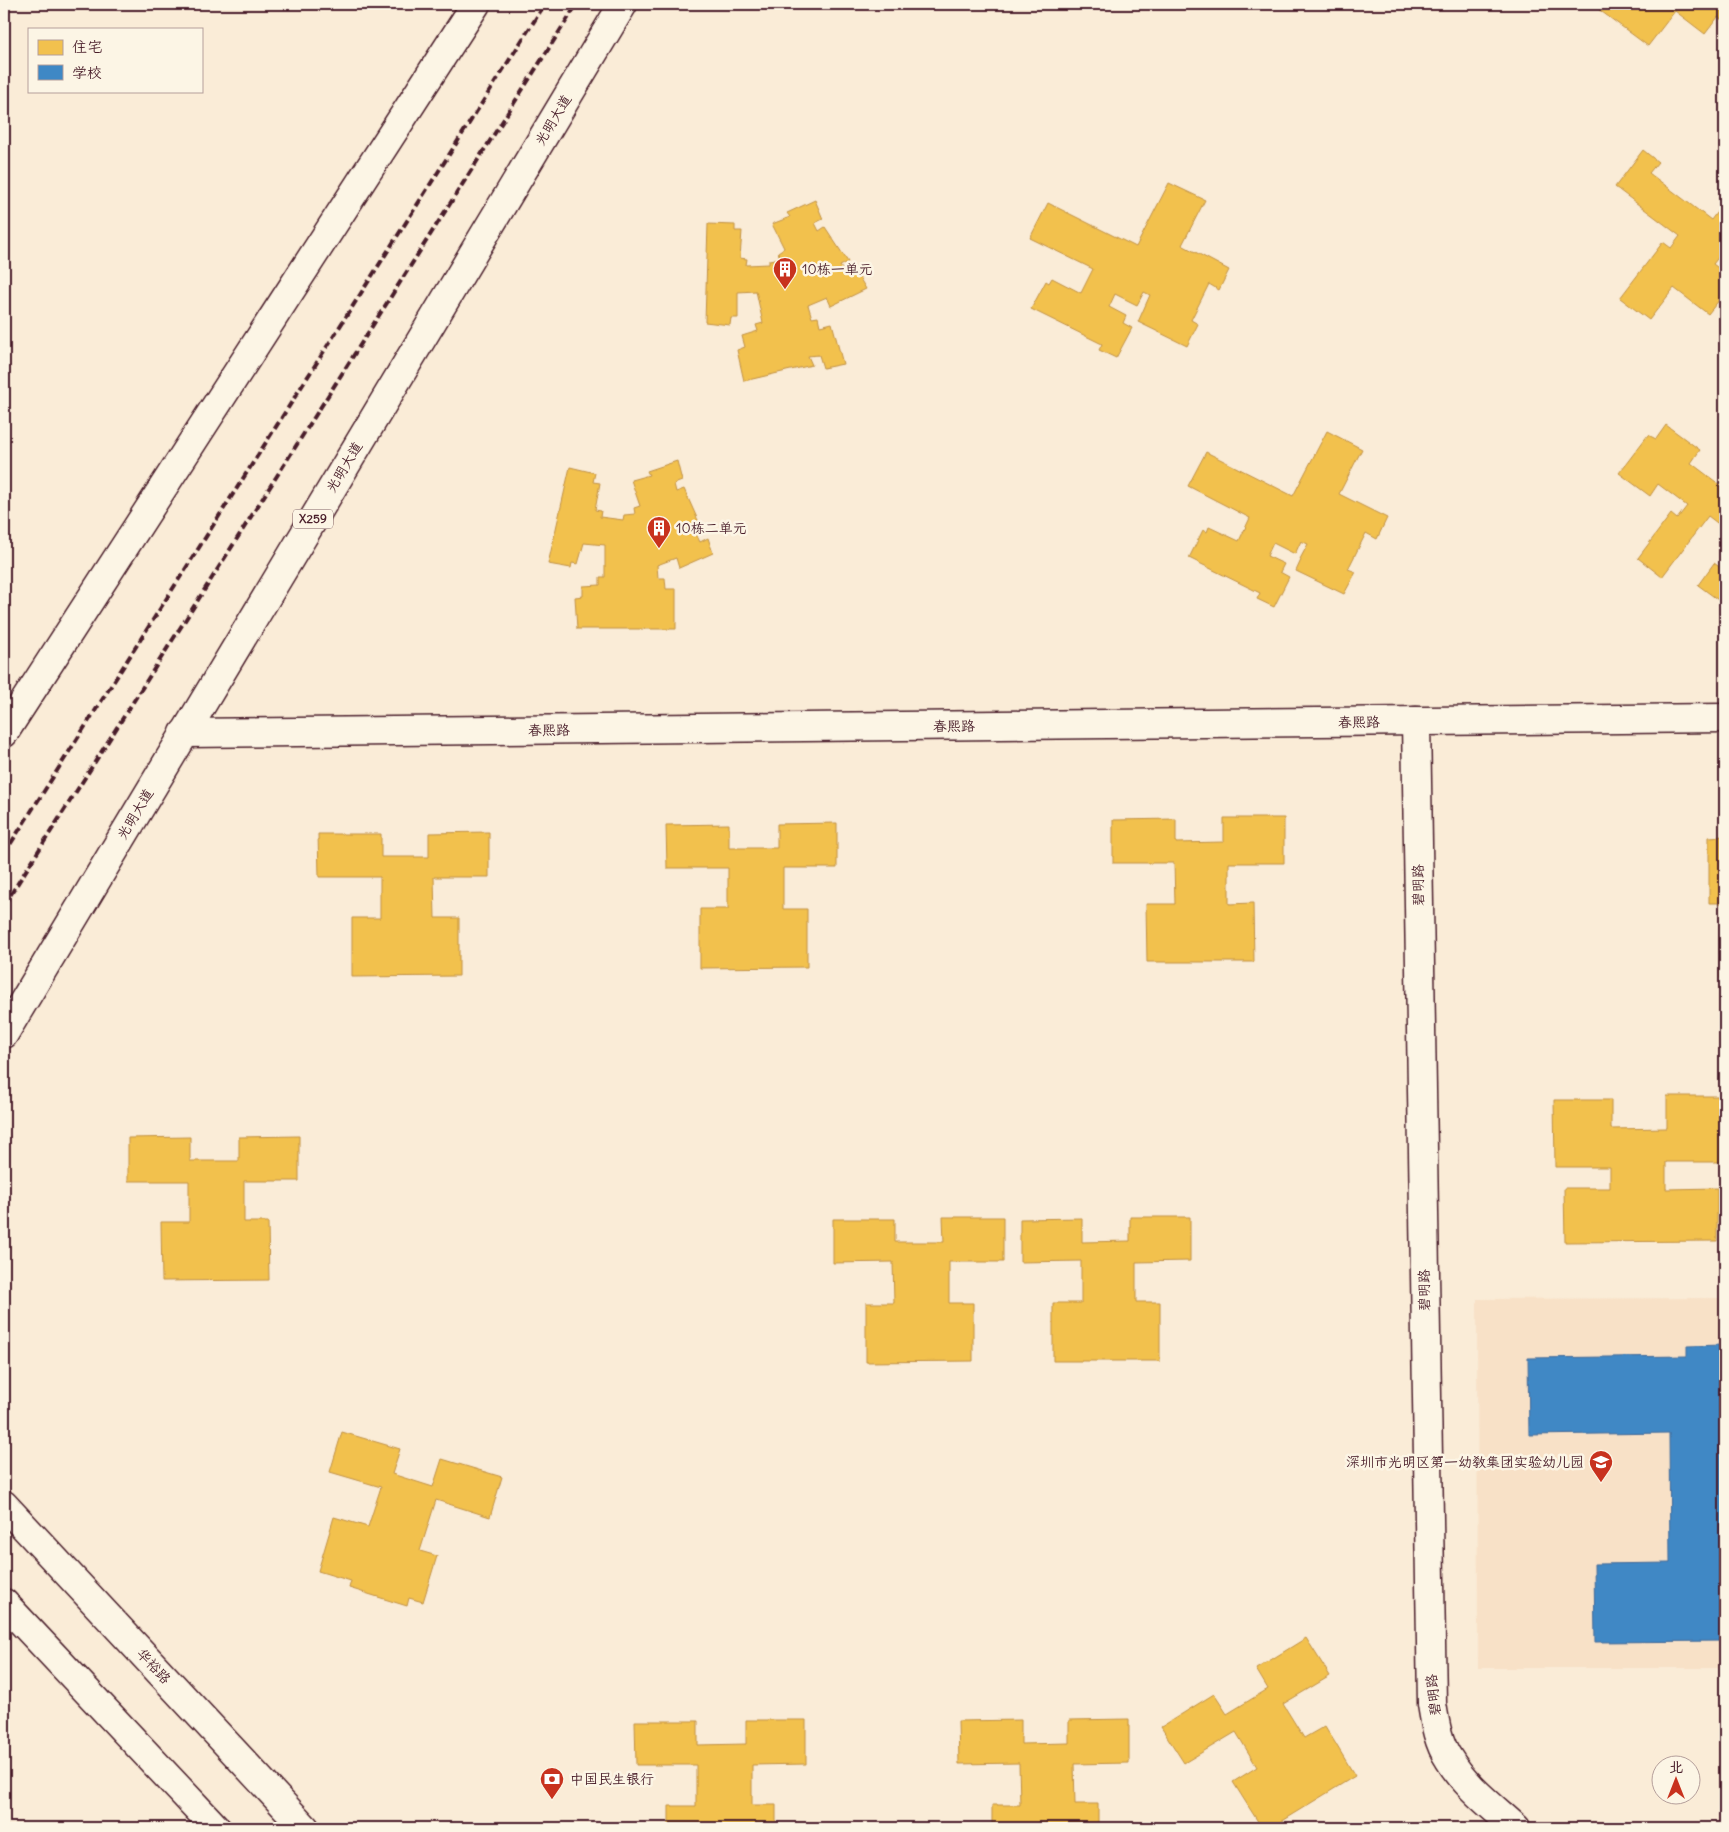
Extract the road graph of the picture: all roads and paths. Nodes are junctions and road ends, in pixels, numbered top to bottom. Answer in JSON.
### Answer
{"nodes":[{"id":1,"x":476,"y":4,"type":"edge"},
{"id":2,"x":623,"y":4,"type":"edge"},
{"id":3,"x":1725,"y":718,"type":"edge"},
{"id":4,"x":1416,"y":721,"type":"junction"},
{"id":5,"x":4,"y":733,"type":"edge"},
{"id":6,"x":184,"y":734,"type":"junction"},
{"id":7,"x":4,"y":1034,"type":"edge"},
{"id":8,"x":4,"y":1505,"type":"edge"},
{"id":9,"x":4,"y":1602,"type":"edge"},
{"id":10,"x":216,"y":1828,"type":"edge"},
{"id":11,"x":305,"y":1828,"type":"edge"},
{"id":12,"x":1516,"y":1828,"type":"edge"}],
"edges":[{"from":1,"to":5,"type":"main road"},
{"from":2,"to":6,"type":"main road","name":"光明大道","number":"X259"},
{"from":3,"to":4,"type":"main road","name":"春熙路"},
{"from":4,"to":6,"type":"main road","name":"春熙路"},
{"from":4,"to":12,"type":"main road","name":"碧明路"},
{"from":6,"to":7,"type":"main road","name":"光明大道","number":"X259"},
{"from":8,"to":11,"type":"main road","name":"华裕路"},
{"from":9,"to":10,"type":"main road"}]}
